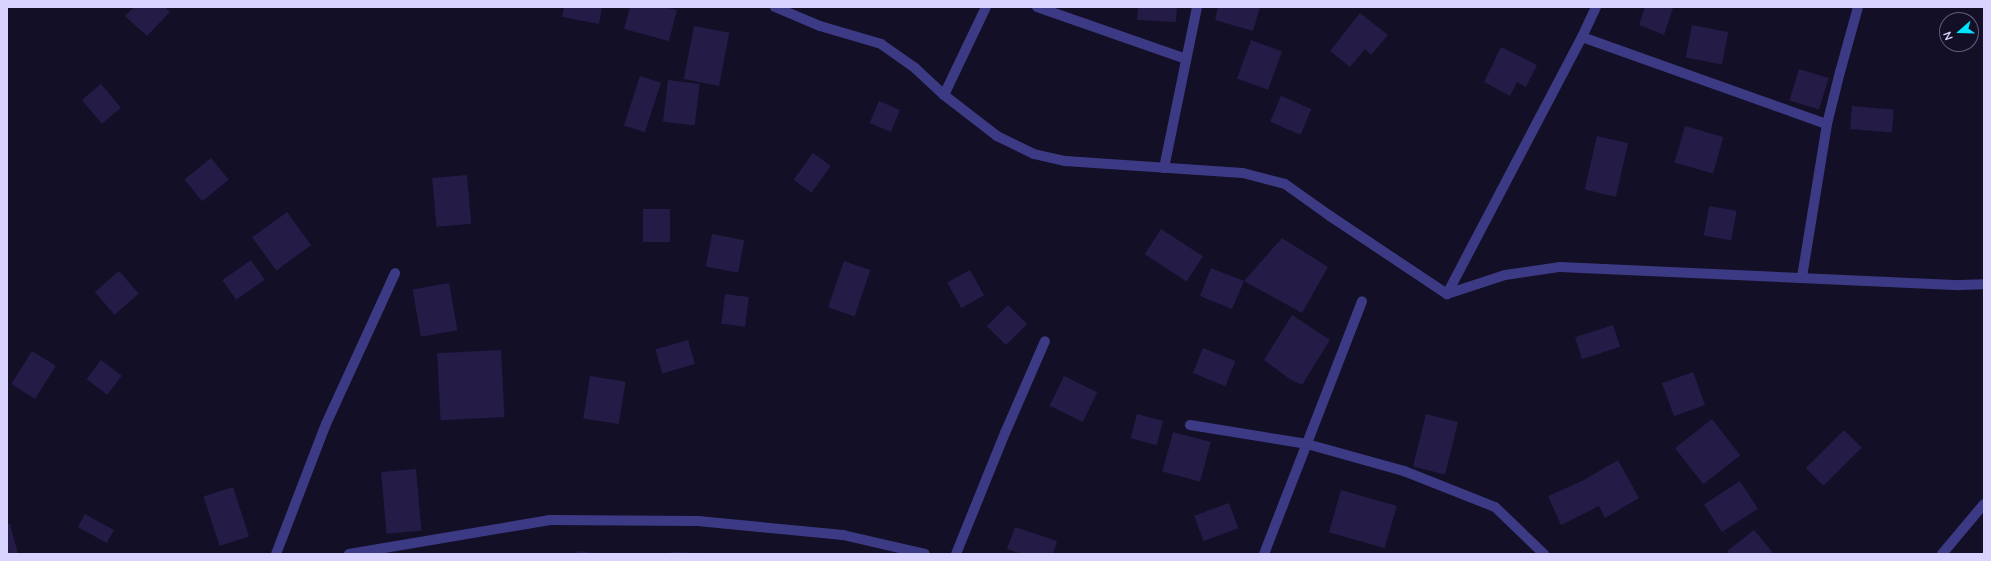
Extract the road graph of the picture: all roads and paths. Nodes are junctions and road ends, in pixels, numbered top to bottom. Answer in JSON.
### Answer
{"nodes":[{"id":1,"x":775,"y":7,"type":"edge"},
{"id":2,"x":986,"y":7,"type":"edge"},
{"id":3,"x":1037,"y":7,"type":"edge"},
{"id":4,"x":1197,"y":7,"type":"edge"},
{"id":5,"x":1596,"y":7,"type":"edge"},
{"id":6,"x":1858,"y":7,"type":"edge"},
{"id":7,"x":1582,"y":37,"type":"junction"},
{"id":8,"x":1186,"y":59,"type":"junction"},
{"id":9,"x":944,"y":95,"type":"junction"},
{"id":10,"x":1827,"y":124,"type":"junction"},
{"id":11,"x":1164,"y":168,"type":"junction"},
{"id":12,"x":395,"y":273,"type":"dead end"},
{"id":13,"x":1802,"y":277,"type":"junction"},
{"id":14,"x":1984,"y":284,"type":"edge"},
{"id":15,"x":1447,"y":294,"type":"junction"},
{"id":16,"x":1362,"y":301,"type":"dead end"},
{"id":17,"x":1045,"y":341,"type":"dead end"},
{"id":18,"x":1190,"y":425,"type":"dead end"},
{"id":19,"x":1307,"y":444,"type":"junction"},
{"id":20,"x":1984,"y":504,"type":"edge"},
{"id":21,"x":276,"y":554,"type":"edge"},
{"id":22,"x":349,"y":554,"type":"edge"},
{"id":23,"x":925,"y":554,"type":"edge"},
{"id":24,"x":956,"y":554,"type":"edge"},
{"id":25,"x":1264,"y":554,"type":"edge"},
{"id":26,"x":1544,"y":554,"type":"edge"},
{"id":27,"x":1942,"y":554,"type":"edge"}],
"edges":[{"from":1,"to":9,"type":"street"},
{"from":2,"to":9,"type":"street"},
{"from":3,"to":8,"type":"street"},
{"from":4,"to":8,"type":"street"},
{"from":5,"to":7,"type":"street"},
{"from":6,"to":10,"type":"street"},
{"from":7,"to":10,"type":"street"},
{"from":7,"to":15,"type":"street"},
{"from":8,"to":11,"type":"street"},
{"from":9,"to":11,"type":"street"},
{"from":10,"to":13,"type":"street"},
{"from":11,"to":15,"type":"street"},
{"from":12,"to":21,"type":"street"},
{"from":13,"to":14,"type":"street"},
{"from":13,"to":15,"type":"street"},
{"from":16,"to":19,"type":"street"},
{"from":17,"to":24,"type":"street"},
{"from":18,"to":19,"type":"street"},
{"from":19,"to":25,"type":"street"},
{"from":19,"to":26,"type":"street"},
{"from":20,"to":27,"type":"street"},
{"from":22,"to":23,"type":"street"}]}
